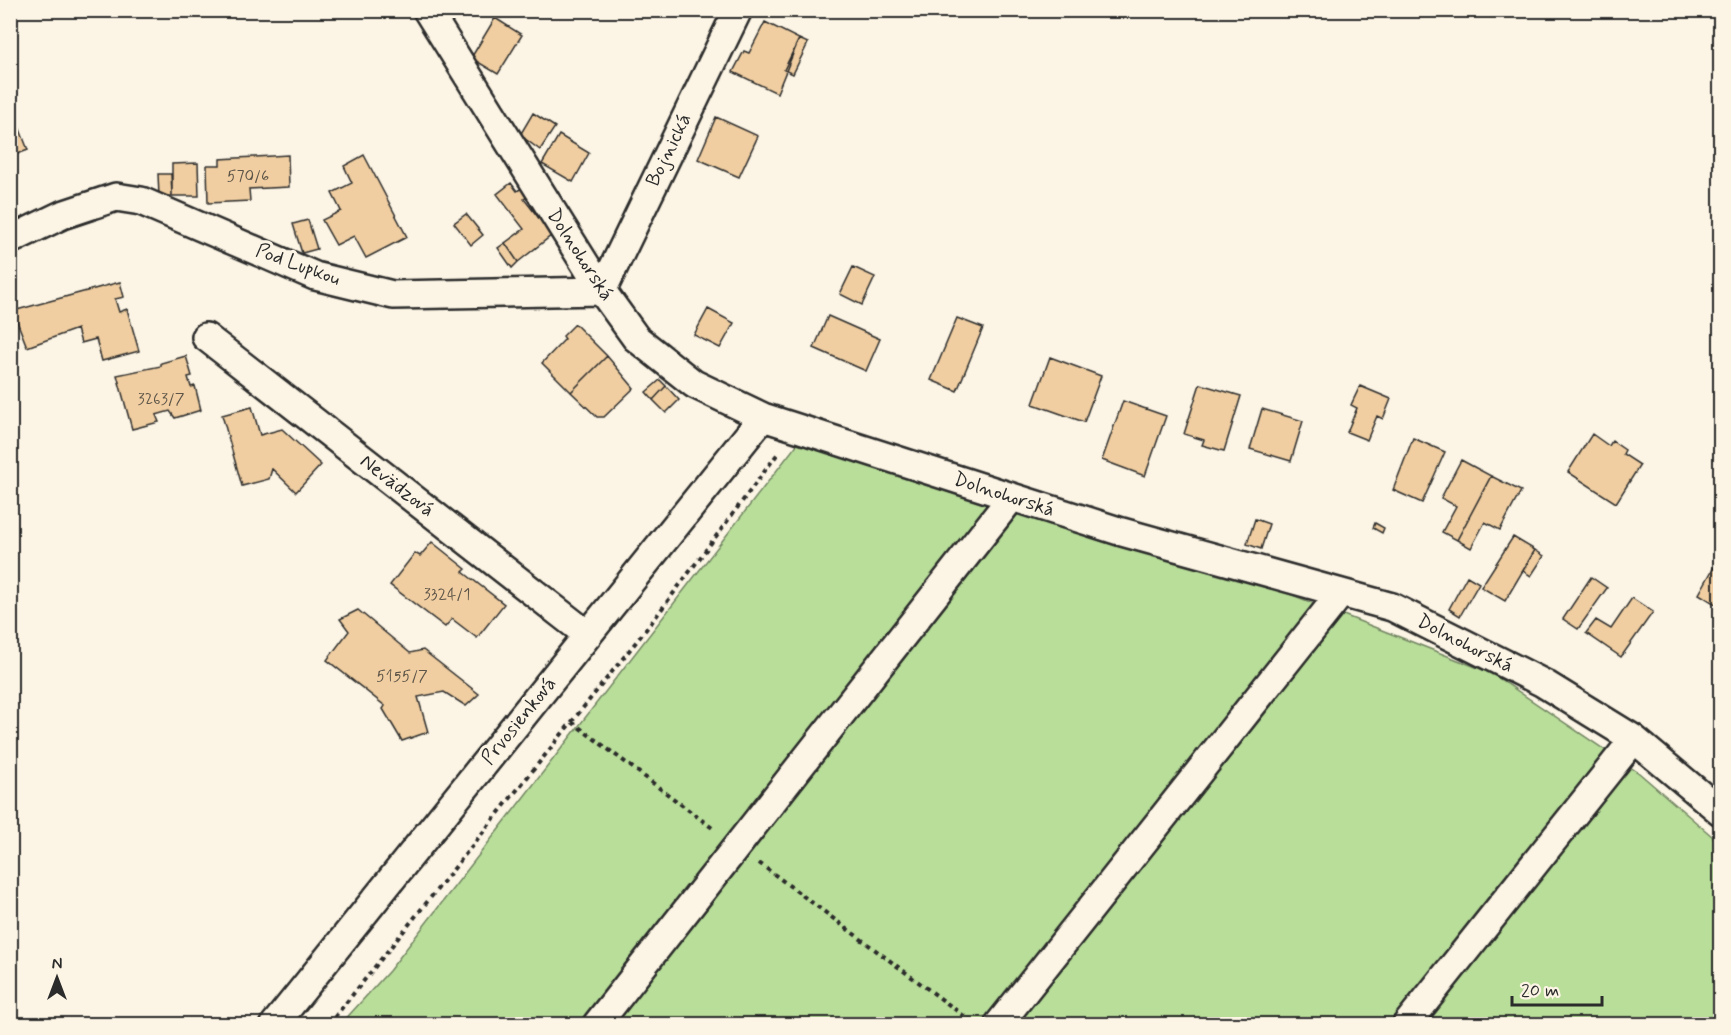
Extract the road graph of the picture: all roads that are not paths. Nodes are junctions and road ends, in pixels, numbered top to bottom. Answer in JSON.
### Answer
{"nodes":[{"id":1,"x":427,"y":10,"type":"edge"},
{"id":2,"x":738,"y":10,"type":"edge"},
{"id":3,"x":10,"y":240,"type":"edge"},
{"id":4,"x":602,"y":291,"type":"junction"},
{"id":5,"x":206,"y":337,"type":"dead end"},
{"id":6,"x":763,"y":417,"type":"junction"},
{"id":7,"x":1011,"y":497,"type":"junction"},
{"id":8,"x":1341,"y":593,"type":"junction"},
{"id":9,"x":588,"y":635,"type":"junction"},
{"id":10,"x":1634,"y":739,"type":"junction"},
{"id":11,"x":1720,"y":811,"type":"edge"},
{"id":12,"x":275,"y":1024,"type":"edge"},
{"id":13,"x":597,"y":1024,"type":"edge"},
{"id":14,"x":999,"y":1024,"type":"edge"},
{"id":15,"x":1407,"y":1024,"type":"edge"}],
"edges":[{"from":1,"to":4,"type":"street","name":"Dolnohorská"},
{"from":2,"to":4,"type":"street","name":"Bojnická"},
{"from":3,"to":4,"type":"street","name":"Pod Lupkou"},
{"from":4,"to":6,"type":"street","name":"Dolnohorská"},
{"from":5,"to":9,"type":"street","name":"Nevädzová"},
{"from":6,"to":7,"type":"street","name":"Dolnohorská"},
{"from":6,"to":9,"type":"street","name":"Prvosienková"},
{"from":7,"to":8,"type":"street","name":"Dolnohorská"},
{"from":7,"to":13,"type":"street"},
{"from":8,"to":10,"type":"street","name":"Dolnohorská"},
{"from":8,"to":14,"type":"street"},
{"from":9,"to":12,"type":"street","name":"Prvosienková"},
{"from":10,"to":11,"type":"street","name":"Dolnohorská"},
{"from":10,"to":15,"type":"street"}]}
